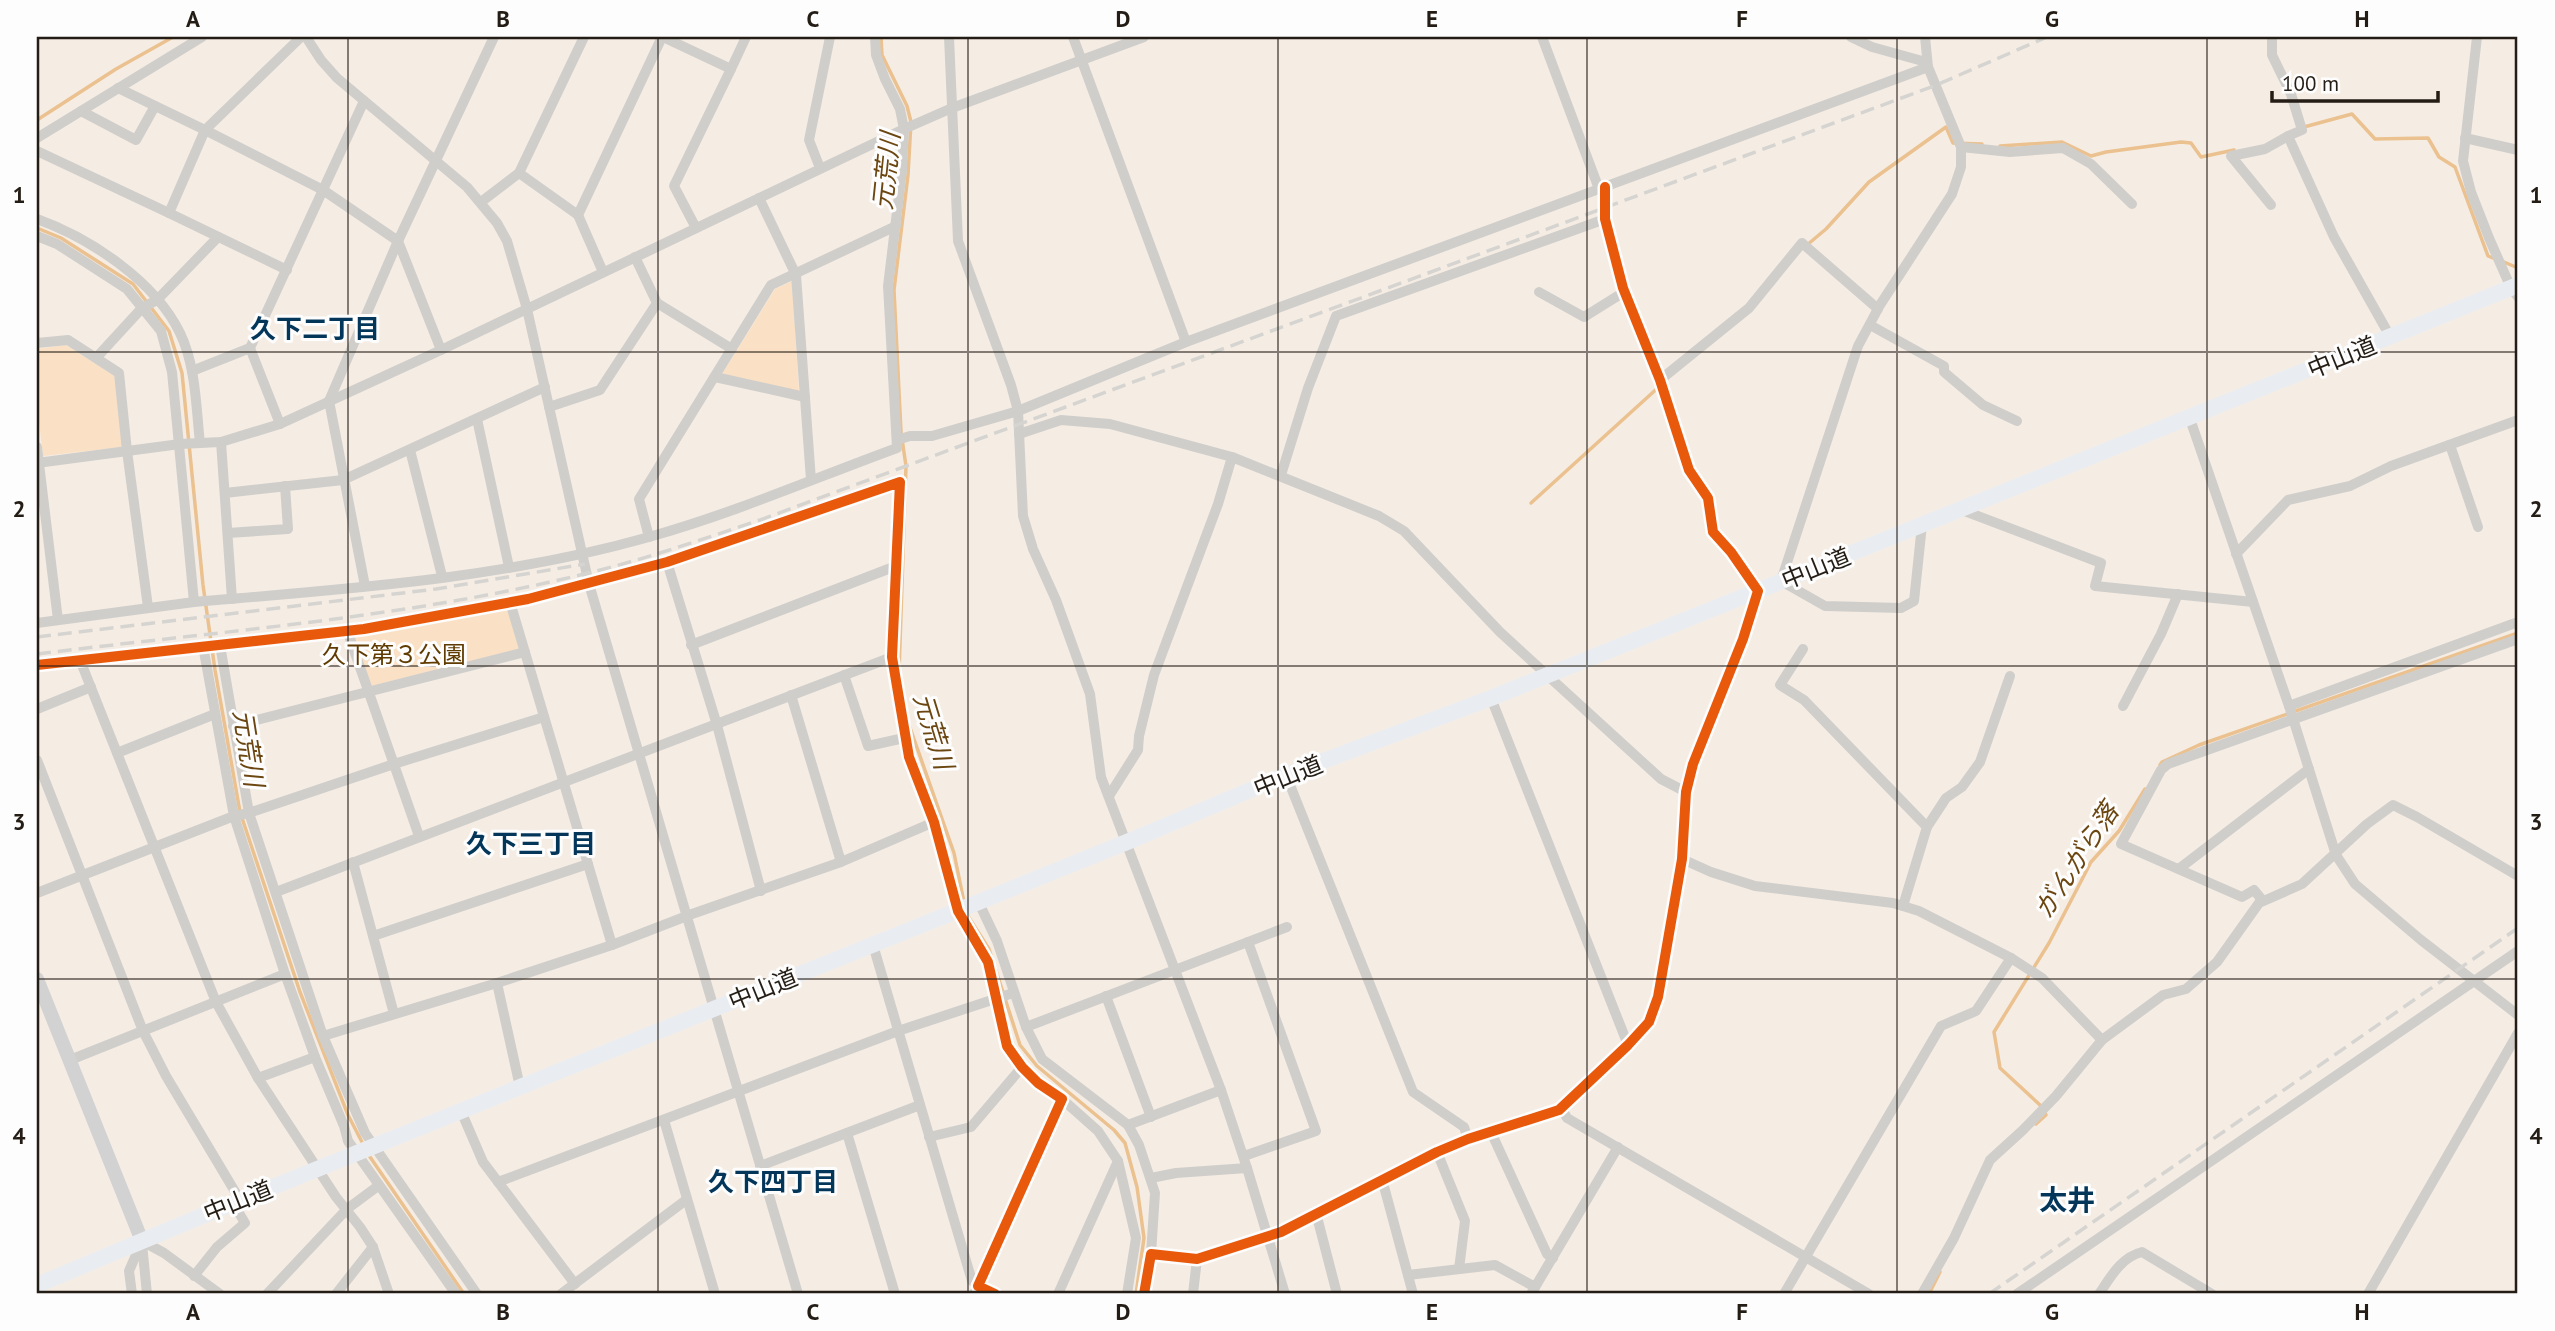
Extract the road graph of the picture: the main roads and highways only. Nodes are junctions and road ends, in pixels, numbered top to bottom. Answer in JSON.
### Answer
{"nodes":[{"id":1,"x":2516,"y":290,"type":"edge"},
{"id":2,"x":37,"y":979,"type":"edge"},
{"id":3,"x":142,"y":1241,"type":"junction"},
{"id":4,"x":62,"y":1273,"type":"junction"},
{"id":5,"x":37,"y":1280,"type":"edge"},
{"id":6,"x":37,"y":1285,"type":"edge"}],
"edges":[{"from":1,"to":3,"type":"highway","name":"中山道"},
{"from":2,"to":3,"type":"main road"},
{"from":3,"to":4,"type":"highway","name":"中山道"},
{"from":4,"to":5,"type":"highway","name":"中山道"},
{"from":4,"to":6,"type":"highway","name":"中山道"}]}
